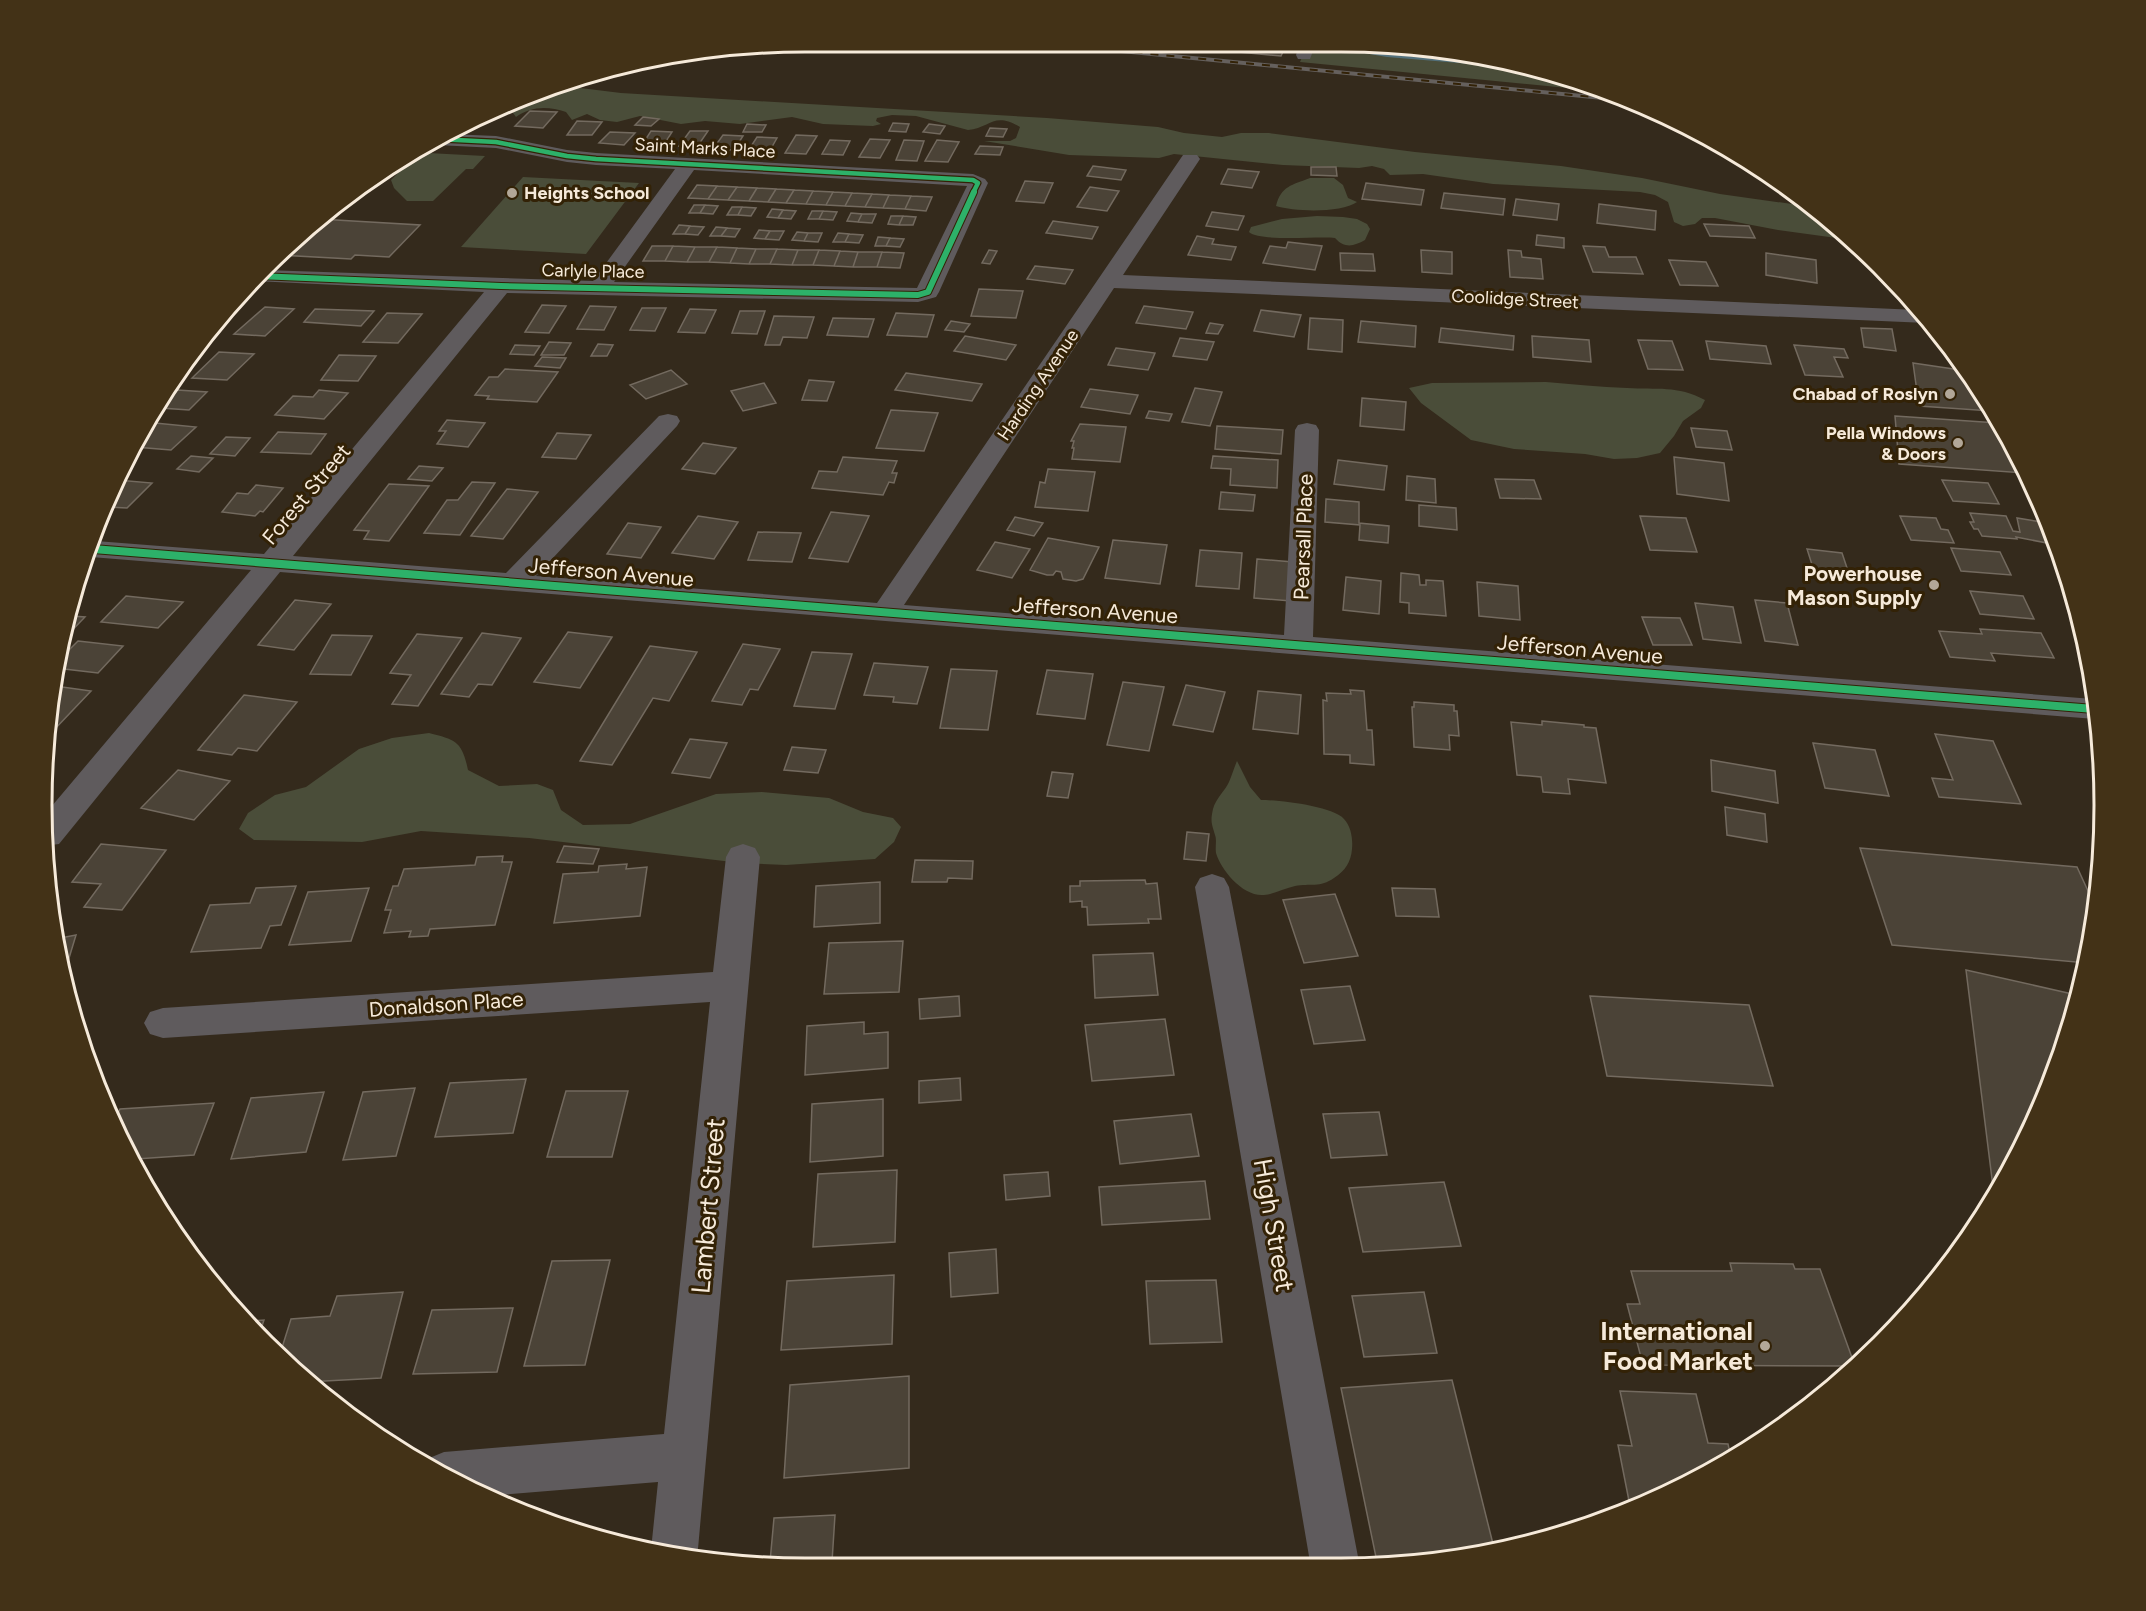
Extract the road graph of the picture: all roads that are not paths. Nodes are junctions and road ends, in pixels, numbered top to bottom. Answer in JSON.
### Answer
{"nodes":[{"id":1,"x":453,"y":140,"type":"edge"},
{"id":2,"x":1190,"y":159,"type":"dead end"},
{"id":3,"x":689,"y":164,"type":"junction"},
{"id":4,"x":270,"y":277,"type":"edge"},
{"id":5,"x":1108,"y":280,"type":"junction"},
{"id":6,"x":501,"y":286,"type":"junction"},
{"id":7,"x":599,"y":288,"type":"junction"},
{"id":8,"x":928,"y":291,"type":"joint"},
{"id":9,"x":1913,"y":317,"type":"edge"},
{"id":10,"x":668,"y":421,"type":"dead end"},
{"id":11,"x":1307,"y":430,"type":"dead end"},
{"id":12,"x":97,"y":549,"type":"edge"},
{"id":13,"x":272,"y":563,"type":"junction"},
{"id":14,"x":513,"y":583,"type":"junction"},
{"id":15,"x":885,"y":612,"type":"junction"},
{"id":16,"x":1298,"y":644,"type":"junction"},
{"id":17,"x":2087,"y":708,"type":"edge"},
{"id":18,"x":53,"y":828,"type":"edge"},
{"id":19,"x":743,"y":857,"type":"dead end"},
{"id":20,"x":1212,"y":887,"type":"dead end"},
{"id":21,"x":730,"y":986,"type":"junction"},
{"id":22,"x":163,"y":1023,"type":"dead end"},
{"id":23,"x":684,"y":1456,"type":"junction"},
{"id":24,"x":460,"y":1475,"type":"edge"},
{"id":25,"x":676,"y":1547,"type":"edge"},
{"id":26,"x":1334,"y":1558,"type":"edge"}],
"edges":[{"from":1,"to":3,"type":"street","name":"Saint Marks Place"},
{"from":2,"to":5,"type":"street","name":"Harding Avenue"},
{"from":3,"to":7,"type":"street"},
{"from":3,"to":8,"type":"street","name":"Saint Marks Place"},
{"from":4,"to":6,"type":"street","name":"Carlyle Place"},
{"from":5,"to":9,"type":"street","name":"Coolidge Street"},
{"from":5,"to":15,"type":"street","name":"Harding Avenue"},
{"from":6,"to":7,"type":"street","name":"Carlyle Place"},
{"from":6,"to":13,"type":"street","name":"Forest Street"},
{"from":7,"to":8,"type":"street","name":"Carlyle Place"},
{"from":10,"to":14,"type":"street"},
{"from":11,"to":16,"type":"street","name":"Pearsall Place"},
{"from":12,"to":13,"type":"street","name":"Jefferson Avenue"},
{"from":13,"to":14,"type":"street","name":"Jefferson Avenue"},
{"from":13,"to":18,"type":"street","name":"Forest Street"},
{"from":14,"to":15,"type":"street","name":"Jefferson Avenue"},
{"from":15,"to":16,"type":"street","name":"Jefferson Avenue"},
{"from":16,"to":17,"type":"street","name":"Jefferson Avenue"},
{"from":19,"to":21,"type":"street","name":"Lambert Street"},
{"from":20,"to":26,"type":"street","name":"High Street"},
{"from":21,"to":22,"type":"street","name":"Donaldson Place"},
{"from":21,"to":23,"type":"street","name":"Lambert Street"},
{"from":23,"to":24,"type":"street"},
{"from":23,"to":25,"type":"street","name":"Lambert Street"}]}
